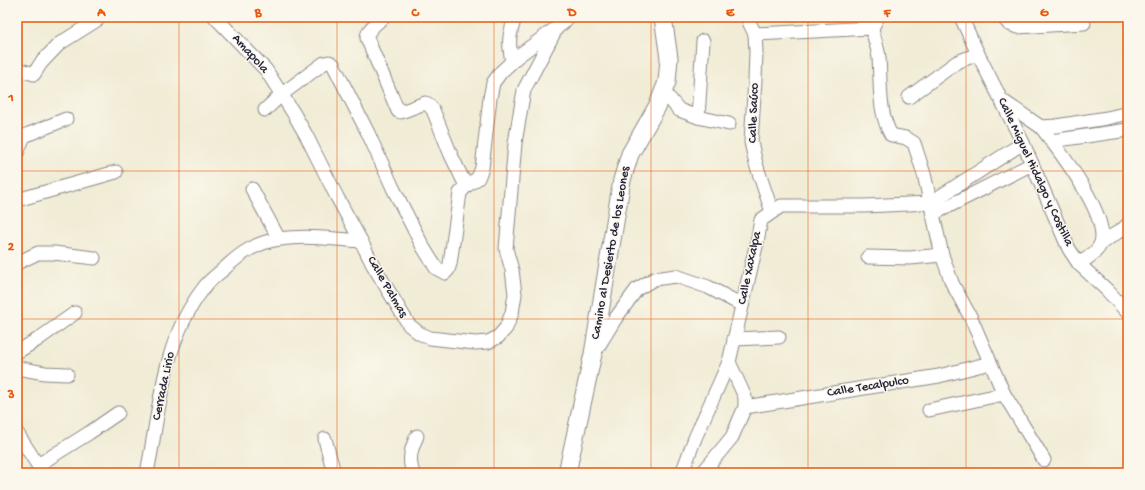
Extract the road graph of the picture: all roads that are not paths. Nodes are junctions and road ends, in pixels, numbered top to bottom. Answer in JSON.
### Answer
{"nodes":[{"id":1,"x":215,"y":17,"type":"edge"},
{"id":2,"x":384,"y":17,"type":"edge"},
{"id":3,"x":515,"y":17,"type":"edge"},
{"id":4,"x":568,"y":17,"type":"edge"},
{"id":5,"x":663,"y":17,"type":"edge"},
{"id":6,"x":748,"y":17,"type":"edge"},
{"id":7,"x":962,"y":17,"type":"edge"},
{"id":8,"x":1003,"y":17,"type":"edge"},
{"id":9,"x":97,"y":20,"type":"dead end"},
{"id":10,"x":875,"y":22,"type":"edge"},
{"id":11,"x":1084,"y":23,"type":"dead end"},
{"id":12,"x":556,"y":29,"type":"junction"},
{"id":13,"x":755,"y":34,"type":"junction"},
{"id":14,"x":703,"y":41,"type":"dead end"},
{"id":15,"x":978,"y":54,"type":"junction"},
{"id":16,"x":512,"y":61,"type":"junction"},
{"id":17,"x":17,"y":69,"type":"edge"},
{"id":18,"x":664,"y":92,"type":"junction"},
{"id":19,"x":282,"y":94,"type":"junction"},
{"id":20,"x":909,"y":97,"type":"dead end"},
{"id":21,"x":1002,"y":100,"type":"junction"},
{"id":22,"x":265,"y":110,"type":"dead end"},
{"id":23,"x":1128,"y":113,"type":"edge"},
{"id":24,"x":698,"y":117,"type":"junction"},
{"id":25,"x":66,"y":119,"type":"dead end"},
{"id":26,"x":729,"y":124,"type":"dead end"},
{"id":27,"x":1041,"y":127,"type":"junction"},
{"id":28,"x":1128,"y":130,"type":"edge"},
{"id":29,"x":1051,"y":140,"type":"junction"},
{"id":30,"x":1023,"y":143,"type":"junction"},
{"id":31,"x":17,"y":153,"type":"edge"},
{"id":32,"x":1032,"y":164,"type":"junction"},
{"id":33,"x":116,"y":172,"type":"dead end"},
{"id":34,"x":466,"y":186,"type":"junction"},
{"id":35,"x":252,"y":188,"type":"dead end"},
{"id":36,"x":17,"y":200,"type":"edge"},
{"id":37,"x":931,"y":208,"type":"junction"},
{"id":38,"x":772,"y":212,"type":"junction"},
{"id":39,"x":1128,"y":224,"type":"edge"},
{"id":40,"x":279,"y":238,"type":"junction"},
{"id":41,"x":361,"y":241,"type":"junction"},
{"id":42,"x":1101,"y":243,"type":"junction"},
{"id":43,"x":942,"y":255,"type":"junction"},
{"id":44,"x":868,"y":257,"type":"dead end"},
{"id":45,"x":94,"y":258,"type":"dead end"},
{"id":46,"x":17,"y":263,"type":"edge"},
{"id":47,"x":1079,"y":264,"type":"junction"},
{"id":48,"x":742,"y":306,"type":"junction"},
{"id":49,"x":75,"y":313,"type":"dead end"},
{"id":50,"x":1128,"y":313,"type":"edge"},
{"id":51,"x":779,"y":337,"type":"dead end"},
{"id":52,"x":734,"y":339,"type":"junction"},
{"id":53,"x":17,"y":352,"type":"edge"},
{"id":54,"x":593,"y":354,"type":"junction"},
{"id":55,"x":729,"y":362,"type":"junction"},
{"id":56,"x":990,"y":363,"type":"junction"},
{"id":57,"x":17,"y":368,"type":"edge"},
{"id":58,"x":67,"y":374,"type":"dead end"},
{"id":59,"x":1004,"y":394,"type":"junction"},
{"id":60,"x":745,"y":407,"type":"junction"},
{"id":61,"x":929,"y":410,"type":"dead end"},
{"id":62,"x":118,"y":413,"type":"dead end"},
{"id":63,"x":17,"y":433,"type":"edge"},
{"id":64,"x":417,"y":436,"type":"dead end"},
{"id":65,"x":325,"y":439,"type":"dead end"},
{"id":66,"x":1044,"y":460,"type":"dead end"},
{"id":67,"x":40,"y":469,"type":"edge"},
{"id":68,"x":147,"y":473,"type":"edge"},
{"id":69,"x":334,"y":473,"type":"edge"},
{"id":70,"x":413,"y":473,"type":"edge"},
{"id":71,"x":567,"y":473,"type":"edge"},
{"id":72,"x":682,"y":473,"type":"edge"},
{"id":73,"x":703,"y":473,"type":"edge"}],
"edges":[{"from":1,"to":19,"type":"street","name":"Amapola"},
{"from":2,"to":34,"type":"street"},
{"from":3,"to":16,"type":"street"},
{"from":4,"to":12,"type":"street","name":"Calle Palmas"},
{"from":5,"to":18,"type":"main road","name":"Camino al Desierto de los Leones"},
{"from":6,"to":13,"type":"street"},
{"from":7,"to":15,"type":"street","name":"Calle Miguel Hidalgo y Costilla"},
{"from":8,"to":11,"type":"street"},
{"from":9,"to":17,"type":"street"},
{"from":10,"to":13,"type":"street"},
{"from":10,"to":37,"type":"street"},
{"from":12,"to":16,"type":"street","name":"Calle Palmas"},
{"from":12,"to":41,"type":"street","name":"Calle Palmas"},
{"from":13,"to":38,"type":"street","name":"Calle Saúco"},
{"from":14,"to":24,"type":"street"},
{"from":15,"to":20,"type":"street"},
{"from":15,"to":21,"type":"street","name":"Calle Miguel Hidalgo y Costilla"},
{"from":16,"to":34,"type":"street","name":"Calle Palmas"},
{"from":18,"to":24,"type":"street"},
{"from":18,"to":54,"type":"main road","name":"Camino al Desierto de los Leones"},
{"from":19,"to":22,"type":"street","name":"Calle Palmas"},
{"from":19,"to":34,"type":"street","name":"Calle Palmas"},
{"from":19,"to":41,"type":"street","name":"Calle Palmas"},
{"from":21,"to":27,"type":"street"},
{"from":21,"to":30,"type":"street","name":"Calle Miguel Hidalgo y Costilla"},
{"from":23,"to":27,"type":"street"},
{"from":24,"to":26,"type":"street"},
{"from":25,"to":31,"type":"street"},
{"from":27,"to":29,"type":"street"},
{"from":28,"to":29,"type":"street"},
{"from":29,"to":42,"type":"street"},
{"from":30,"to":32,"type":"street","name":"Calle Miguel Hidalgo y Costilla"},
{"from":30,"to":37,"type":"street"},
{"from":32,"to":37,"type":"street"},
{"from":32,"to":47,"type":"street","name":"Calle Miguel Hidalgo y Costilla"},
{"from":33,"to":36,"type":"street"},
{"from":35,"to":40,"type":"street"},
{"from":37,"to":38,"type":"street"},
{"from":37,"to":43,"type":"street"},
{"from":38,"to":48,"type":"street","name":"Calle Xaxalpa"},
{"from":39,"to":42,"type":"street"},
{"from":40,"to":41,"type":"street","name":"Cerrada Lirio"},
{"from":40,"to":68,"type":"street","name":"Cerrada Lirio"},
{"from":42,"to":47,"type":"street"},
{"from":43,"to":44,"type":"street"},
{"from":43,"to":56,"type":"street"},
{"from":45,"to":46,"type":"street"},
{"from":47,"to":50,"type":"street","name":"Calle Miguel Hidalgo y Costilla"},
{"from":48,"to":52,"type":"street","name":"Calle Xaxalpa"},
{"from":48,"to":54,"type":"street"},
{"from":49,"to":53,"type":"street"},
{"from":51,"to":52,"type":"street"},
{"from":52,"to":55,"type":"street","name":"Calle Xaxalpa"},
{"from":54,"to":71,"type":"main road","name":"Camino al Desierto de los Leones"},
{"from":55,"to":60,"type":"street"},
{"from":55,"to":72,"type":"street","name":"Calle Xaxalpa"},
{"from":56,"to":59,"type":"street"},
{"from":56,"to":60,"type":"street","name":"Calle Tecalpulco"},
{"from":57,"to":58,"type":"street"},
{"from":59,"to":61,"type":"street"},
{"from":59,"to":66,"type":"street"},
{"from":60,"to":73,"type":"street"},
{"from":62,"to":67,"type":"street"},
{"from":63,"to":67,"type":"street"},
{"from":64,"to":70,"type":"street"},
{"from":65,"to":69,"type":"street"}]}
